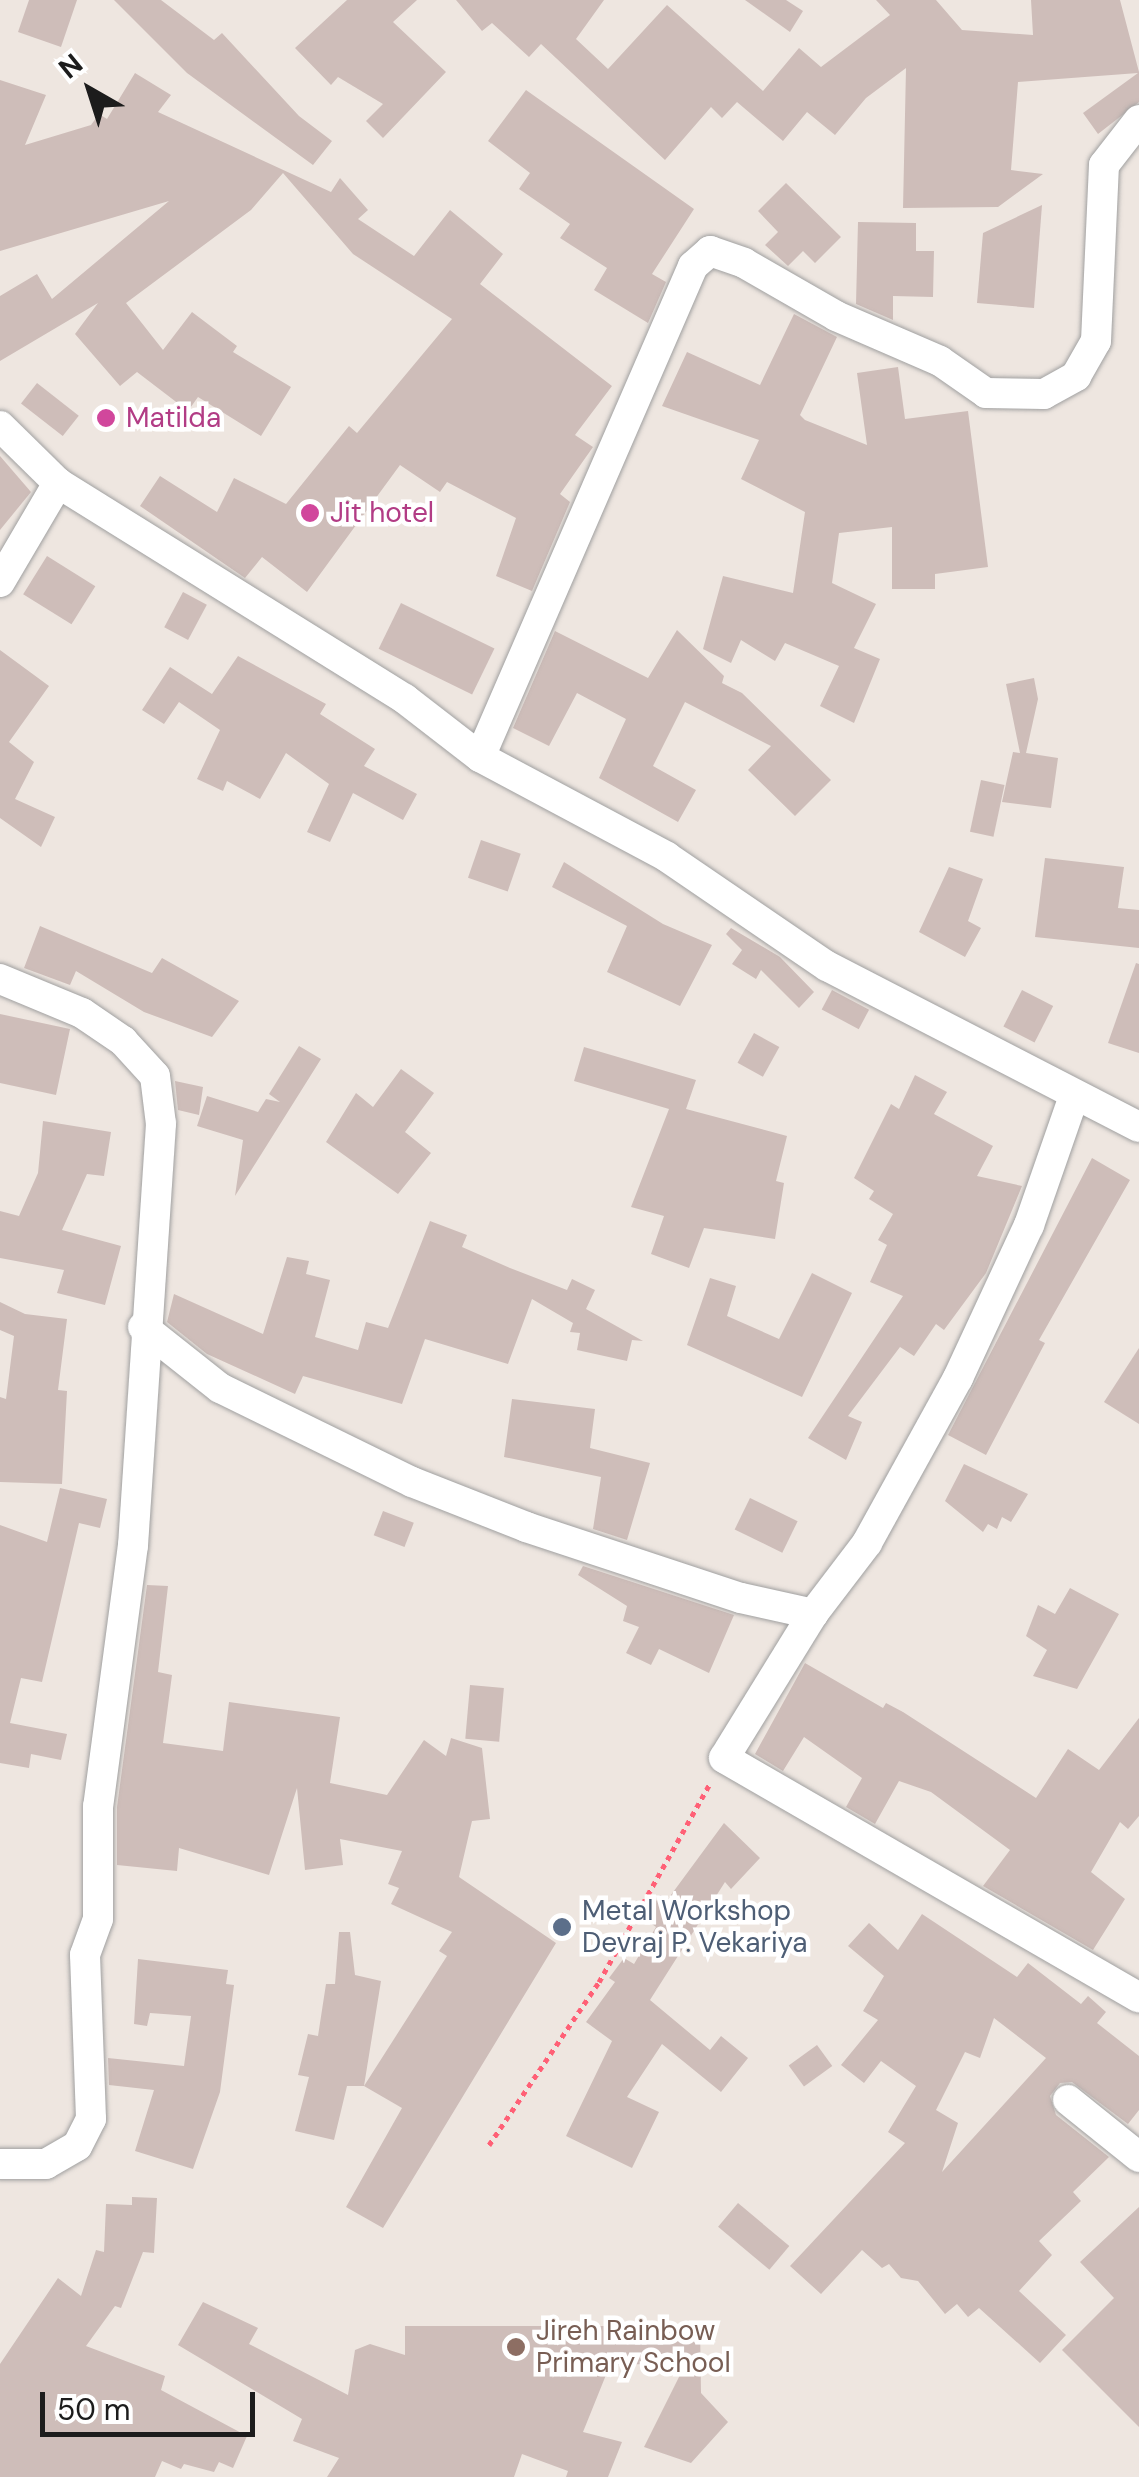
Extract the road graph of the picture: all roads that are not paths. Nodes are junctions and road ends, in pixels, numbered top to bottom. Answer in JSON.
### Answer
{"nodes":[{"id":1,"x":1139,"y":120,"type":"edge"},
{"id":2,"x":0,"y":426,"type":"edge"},
{"id":3,"x":58,"y":483,"type":"junction"},
{"id":4,"x":0,"y":582,"type":"edge"},
{"id":5,"x":480,"y":758,"type":"junction"},
{"id":6,"x":0,"y":979,"type":"edge"},
{"id":7,"x":1074,"y":1096,"type":"junction"},
{"id":8,"x":1139,"y":1127,"type":"edge"},
{"id":9,"x":144,"y":1327,"type":"junction"},
{"id":10,"x":813,"y":1614,"type":"junction"},
{"id":11,"x":1139,"y":1998,"type":"edge"},
{"id":12,"x":1068,"y":2100,"type":"dead end"},
{"id":13,"x":1139,"y":2157,"type":"edge"},
{"id":14,"x":0,"y":2164,"type":"edge"}],
"edges":[{"from":1,"to":5,"type":"street"},
{"from":2,"to":3,"type":"street"},
{"from":3,"to":4,"type":"street"},
{"from":3,"to":5,"type":"street"},
{"from":5,"to":7,"type":"street"},
{"from":6,"to":9,"type":"street"},
{"from":7,"to":8,"type":"street"},
{"from":7,"to":10,"type":"street"},
{"from":9,"to":10,"type":"street"},
{"from":9,"to":14,"type":"street"},
{"from":10,"to":11,"type":"street"},
{"from":12,"to":13,"type":"street"}]}
